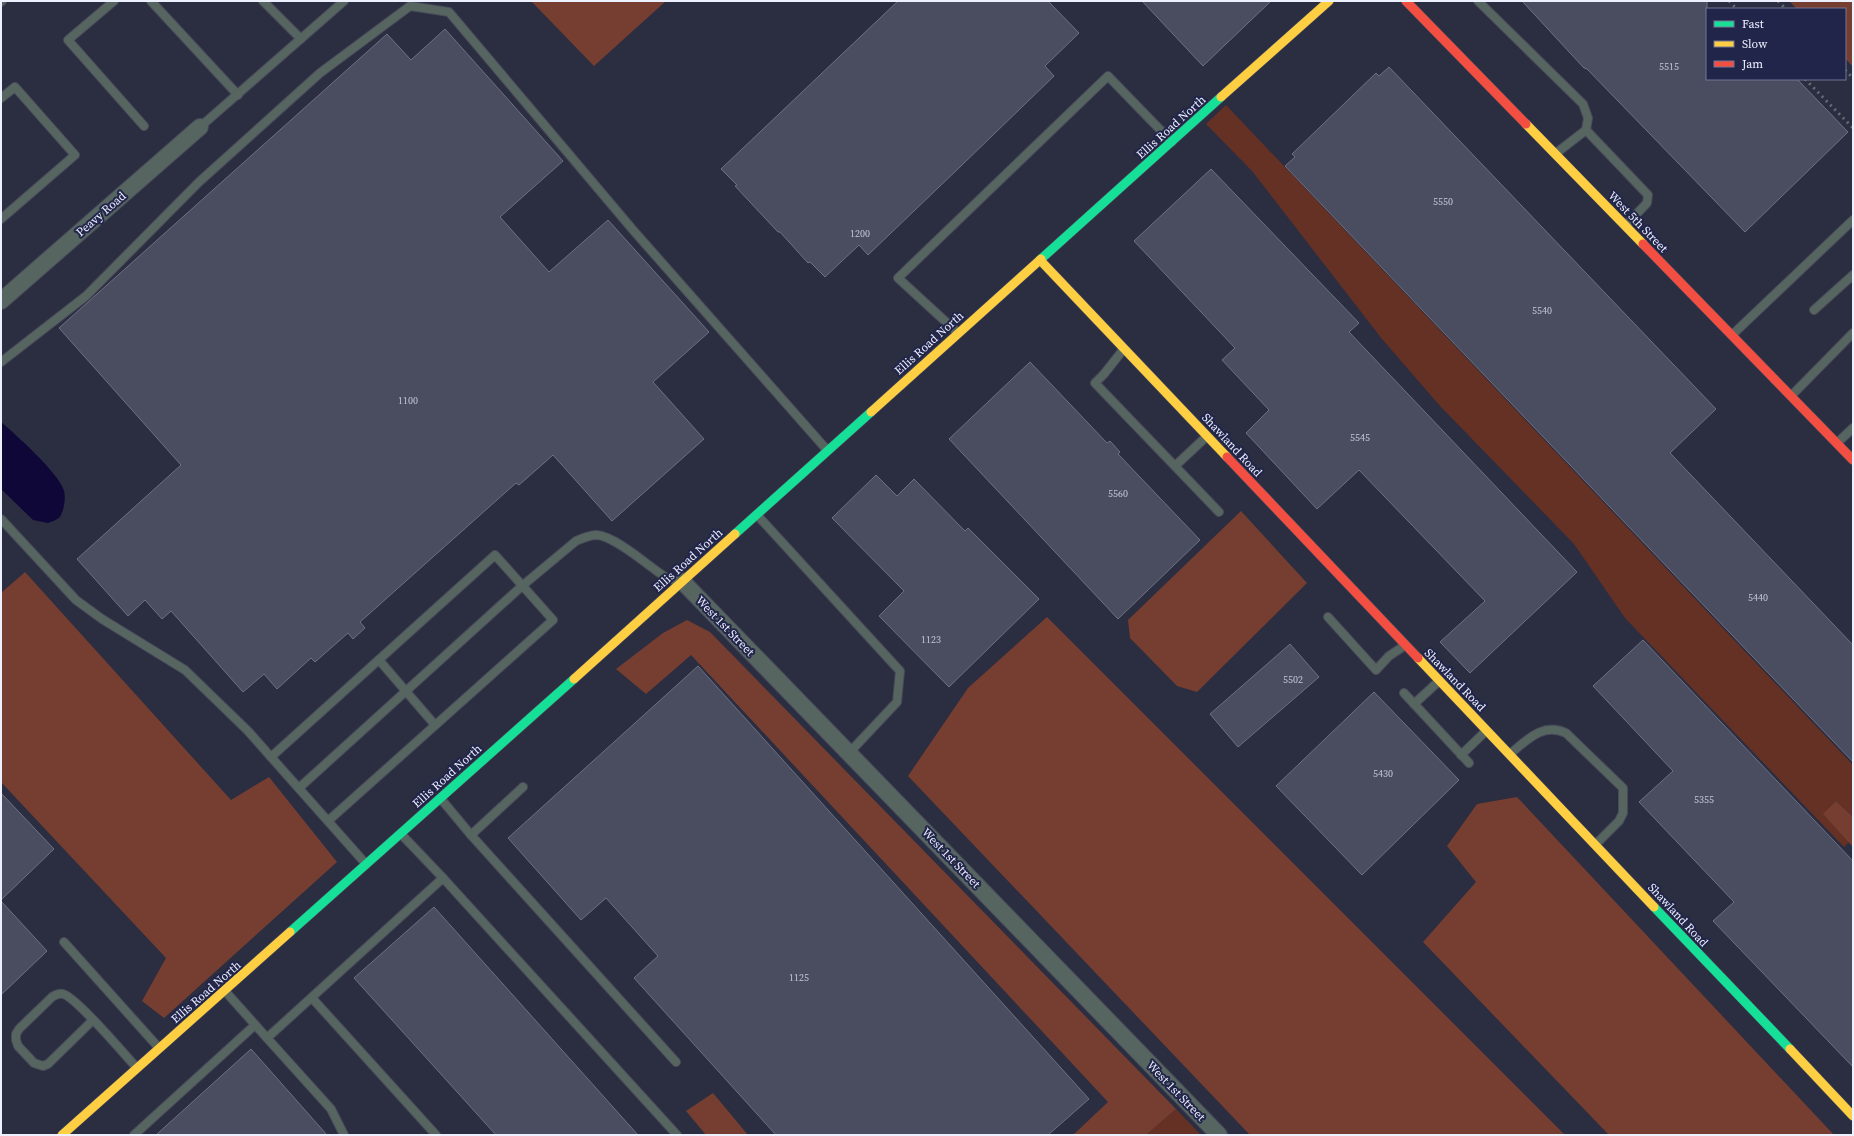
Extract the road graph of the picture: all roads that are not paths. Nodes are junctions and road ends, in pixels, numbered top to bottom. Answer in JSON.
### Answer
{"nodes":[{"id":1,"x":114,"y":1,"type":"edge"},
{"id":2,"x":151,"y":1,"type":"edge"},
{"id":3,"x":263,"y":1,"type":"edge"},
{"id":4,"x":344,"y":1,"type":"edge"},
{"id":5,"x":1329,"y":1,"type":"edge"},
{"id":6,"x":1406,"y":1,"type":"edge"},
{"id":7,"x":1478,"y":1,"type":"edge"},
{"id":8,"x":301,"y":39,"type":"junction"},
{"id":9,"x":238,"y":95,"type":"junction"},
{"id":10,"x":1,"y":98,"type":"edge"},
{"id":11,"x":144,"y":126,"type":"dead end"},
{"id":12,"x":200,"y":127,"type":"joint"},
{"id":13,"x":1586,"y":130,"type":"junction"},
{"id":14,"x":1172,"y":142,"type":"junction"},
{"id":15,"x":1555,"y":154,"type":"junction"},
{"id":16,"x":1,"y":219,"type":"edge"},
{"id":17,"x":1853,"y":220,"type":"edge"},
{"id":18,"x":1625,"y":225,"type":"junction"},
{"id":19,"x":1040,"y":260,"type":"junction"},
{"id":20,"x":1853,"y":275,"type":"edge"},
{"id":21,"x":1,"y":302,"type":"edge"},
{"id":22,"x":1814,"y":310,"type":"dead end"},
{"id":23,"x":958,"y":333,"type":"junction"},
{"id":24,"x":1853,"y":334,"type":"edge"},
{"id":25,"x":1732,"y":336,"type":"junction"},
{"id":26,"x":1124,"y":349,"type":"junction"},
{"id":27,"x":1,"y":362,"type":"edge"},
{"id":28,"x":1790,"y":396,"type":"junction"},
{"id":29,"x":1853,"y":428,"type":"edge"},
{"id":30,"x":1206,"y":436,"type":"junction"},
{"id":31,"x":1837,"y":443,"type":"junction"},
{"id":32,"x":827,"y":451,"type":"junction"},
{"id":33,"x":1853,"y":460,"type":"edge"},
{"id":34,"x":1175,"y":466,"type":"junction"},
{"id":35,"x":1219,"y":512,"type":"dead end"},
{"id":36,"x":757,"y":515,"type":"junction"},
{"id":37,"x":1,"y":519,"type":"edge"},
{"id":38,"x":682,"y":581,"type":"junction"},
{"id":39,"x":522,"y":586,"type":"junction"},
{"id":40,"x":1328,"y":617,"type":"dead end"},
{"id":41,"x":1404,"y":645,"type":"junction"},
{"id":42,"x":379,"y":660,"type":"junction"},
{"id":43,"x":1439,"y":681,"type":"junction"},
{"id":44,"x":405,"y":690,"type":"junction"},
{"id":45,"x":1404,"y":693,"type":"dead end"},
{"id":46,"x":1414,"y":704,"type":"junction"},
{"id":47,"x":435,"y":725,"type":"junction"},
{"id":48,"x":1487,"y":731,"type":"junction"},
{"id":49,"x":849,"y":753,"type":"junction"},
{"id":50,"x":1509,"y":754,"type":"junction"},
{"id":51,"x":1462,"y":755,"type":"junction"},
{"id":52,"x":271,"y":756,"type":"junction"},
{"id":53,"x":1469,"y":763,"type":"dead end"},
{"id":54,"x":523,"y":787,"type":"dead end"},
{"id":55,"x":299,"y":788,"type":"junction"},
{"id":56,"x":441,"y":799,"type":"junction"},
{"id":57,"x":328,"y":821,"type":"junction"},
{"id":58,"x":401,"y":834,"type":"junction"},
{"id":59,"x":471,"y":835,"type":"junction"},
{"id":60,"x":1595,"y":845,"type":"junction"},
{"id":61,"x":366,"y":865,"type":"junction"},
{"id":62,"x":443,"y":878,"type":"junction"},
{"id":63,"x":64,"y":942,"type":"dead end"},
{"id":64,"x":225,"y":991,"type":"junction"},
{"id":65,"x":312,"y":998,"type":"junction"},
{"id":66,"x":93,"y":1020,"type":"junction"},
{"id":67,"x":255,"y":1025,"type":"junction"},
{"id":68,"x":267,"y":1038,"type":"junction"},
{"id":69,"x":159,"y":1049,"type":"junction"},
{"id":70,"x":676,"y":1062,"type":"dead end"},
{"id":71,"x":137,"y":1068,"type":"junction"},
{"id":72,"x":1853,"y":1116,"type":"edge"},
{"id":73,"x":62,"y":1135,"type":"edge"},
{"id":74,"x":134,"y":1135,"type":"edge"},
{"id":75,"x":344,"y":1135,"type":"edge"},
{"id":76,"x":436,"y":1135,"type":"edge"},
{"id":77,"x":677,"y":1135,"type":"edge"},
{"id":78,"x":1219,"y":1135,"type":"edge"}],
"edges":[{"from":1,"to":11,"type":"lane"},
{"from":2,"to":9,"type":"lane"},
{"from":3,"to":8,"type":"lane"},
{"from":4,"to":8,"type":"lane"},
{"from":5,"to":14,"type":"street","name":"Ellis Road North"},
{"from":6,"to":15,"type":"street","name":"West 5th Street"},
{"from":7,"to":13,"type":"lane"},
{"from":8,"to":9,"type":"lane"},
{"from":9,"to":12,"type":"lane"},
{"from":10,"to":16,"type":"lane"},
{"from":12,"to":21,"type":"street","name":"Peavy Road"},
{"from":13,"to":15,"type":"lane"},
{"from":13,"to":18,"type":"lane"},
{"from":14,"to":19,"type":"street","name":"Ellis Road North"},
{"from":14,"to":23,"type":"lane"},
{"from":15,"to":18,"type":"street","name":"West 5th Street"},
{"from":17,"to":25,"type":"lane"},
{"from":18,"to":25,"type":"street","name":"West 5th Street"},
{"from":19,"to":23,"type":"street","name":"Ellis Road North"},
{"from":19,"to":26,"type":"street","name":"Shawland Road"},
{"from":20,"to":22,"type":"lane"},
{"from":23,"to":32,"type":"street","name":"Ellis Road North"},
{"from":24,"to":28,"type":"lane"},
{"from":25,"to":28,"type":"street","name":"West 5th Street"},
{"from":26,"to":30,"type":"street","name":"Shawland Road"},
{"from":26,"to":34,"type":"lane"},
{"from":27,"to":32,"type":"lane"},
{"from":28,"to":31,"type":"street","name":"West 5th Street"},
{"from":29,"to":31,"type":"lane"},
{"from":30,"to":34,"type":"lane"},
{"from":30,"to":41,"type":"street","name":"Shawland Road"},
{"from":31,"to":33,"type":"street","name":"West 5th Street"},
{"from":32,"to":36,"type":"street","name":"Ellis Road North"},
{"from":34,"to":35,"type":"lane"},
{"from":36,"to":38,"type":"street","name":"Ellis Road North"},
{"from":36,"to":49,"type":"lane"},
{"from":37,"to":52,"type":"lane"},
{"from":38,"to":39,"type":"lane"},
{"from":38,"to":49,"type":"street","name":"West 1st Street"},
{"from":38,"to":56,"type":"street","name":"Ellis Road North"},
{"from":39,"to":42,"type":"lane"},
{"from":39,"to":44,"type":"lane"},
{"from":39,"to":47,"type":"lane"},
{"from":40,"to":41,"type":"lane"},
{"from":41,"to":43,"type":"street","name":"Shawland Road"},
{"from":42,"to":44,"type":"lane"},
{"from":42,"to":52,"type":"lane"},
{"from":43,"to":46,"type":"lane"},
{"from":43,"to":48,"type":"street","name":"Shawland Road"},
{"from":44,"to":47,"type":"lane"},
{"from":44,"to":55,"type":"lane"},
{"from":45,"to":46,"type":"lane"},
{"from":46,"to":51,"type":"lane"},
{"from":47,"to":57,"type":"lane"},
{"from":48,"to":50,"type":"street","name":"Shawland Road"},
{"from":48,"to":51,"type":"lane"},
{"from":49,"to":78,"type":"street","name":"West 1st Street"},
{"from":50,"to":60,"type":"street","name":"Shawland Road"},
{"from":50,"to":60,"type":"lane"},
{"from":51,"to":53,"type":"lane"},
{"from":52,"to":55,"type":"lane"},
{"from":54,"to":59,"type":"lane"},
{"from":55,"to":57,"type":"lane"},
{"from":56,"to":58,"type":"street","name":"Ellis Road North"},
{"from":56,"to":59,"type":"lane"},
{"from":57,"to":61,"type":"lane"},
{"from":58,"to":61,"type":"street","name":"Ellis Road North"},
{"from":58,"to":62,"type":"lane"},
{"from":59,"to":70,"type":"lane"},
{"from":60,"to":72,"type":"street","name":"Shawland Road"},
{"from":61,"to":64,"type":"street","name":"Ellis Road North"},
{"from":62,"to":65,"type":"lane"},
{"from":62,"to":77,"type":"lane"},
{"from":63,"to":69,"type":"lane"},
{"from":64,"to":67,"type":"lane"},
{"from":64,"to":69,"type":"street","name":"Ellis Road North"},
{"from":65,"to":68,"type":"lane"},
{"from":65,"to":76,"type":"lane"},
{"from":66,"to":66,"type":"lane"},
{"from":66,"to":71,"type":"lane"},
{"from":67,"to":68,"type":"lane"},
{"from":67,"to":74,"type":"lane"},
{"from":68,"to":75,"type":"lane"},
{"from":69,"to":71,"type":"street","name":"Ellis Road North"},
{"from":71,"to":73,"type":"street","name":"Ellis Road North"}]}
